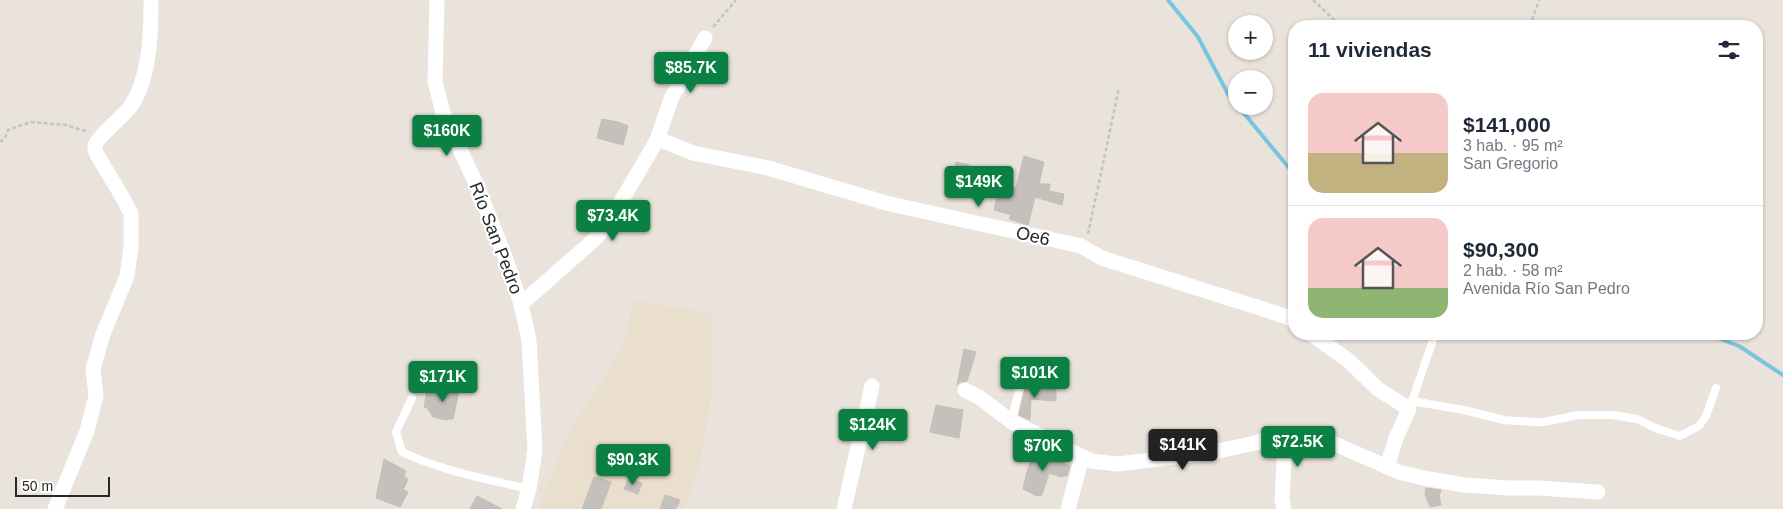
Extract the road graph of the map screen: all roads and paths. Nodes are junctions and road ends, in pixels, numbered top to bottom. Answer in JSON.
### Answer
{"nodes":[{"id":1,"x":151,"y":0,"type":"edge"},
{"id":2,"x":437,"y":0,"type":"edge"},
{"id":3,"x":736,"y":0,"type":"edge"},
{"id":4,"x":1313,"y":0,"type":"edge"},
{"id":5,"x":1539,"y":0,"type":"edge"},
{"id":6,"x":1335,"y":20,"type":"edge"},
{"id":7,"x":1532,"y":20,"type":"edge"},
{"id":8,"x":704,"y":38,"type":"joint"},
{"id":9,"x":1119,"y":88,"type":"dead end"},
{"id":10,"x":104,"y":134,"type":"junction"},
{"id":11,"x":657,"y":140,"type":"junction"},
{"id":12,"x":0,"y":142,"type":"edge"},
{"id":13,"x":1084,"y":248,"type":"junction"},
{"id":14,"x":521,"y":304,"type":"junction"},
{"id":15,"x":1288,"y":318,"type":"edge"},
{"id":16,"x":1320,"y":340,"type":"edge"},
{"id":17,"x":1433,"y":340,"type":"dead end"},
{"id":18,"x":1025,"y":367,"type":"dead end"},
{"id":19,"x":872,"y":386,"type":"dead end"},
{"id":20,"x":1716,"y":388,"type":"dead end"},
{"id":21,"x":965,"y":390,"type":"dead end"},
{"id":22,"x":412,"y":398,"type":"dead end"},
{"id":23,"x":1411,"y":405,"type":"junction"},
{"id":24,"x":1012,"y":422,"type":"junction"},
{"id":25,"x":1283,"y":434,"type":"junction"},
{"id":26,"x":1082,"y":457,"type":"junction"},
{"id":27,"x":1387,"y":467,"type":"junction"},
{"id":28,"x":529,"y":489,"type":"junction"},
{"id":29,"x":1598,"y":492,"type":"dead end"},
{"id":30,"x":55,"y":509,"type":"edge"},
{"id":31,"x":523,"y":509,"type":"edge"},
{"id":32,"x":844,"y":509,"type":"edge"},
{"id":33,"x":1068,"y":509,"type":"edge"},
{"id":34,"x":1284,"y":509,"type":"edge"}],
"edges":[{"from":1,"to":10,"type":"street"},
{"from":2,"to":14,"type":"street","name":"Río San Pedro"},
{"from":3,"to":8,"type":"path"},
{"from":4,"to":6,"type":"path"},
{"from":5,"to":7,"type":"path"},
{"from":8,"to":11,"type":"street"},
{"from":9,"to":13,"type":"path"},
{"from":10,"to":12,"type":"path"},
{"from":10,"to":30,"type":"street"},
{"from":11,"to":13,"type":"street","name":"Oe6"},
{"from":11,"to":14,"type":"street"},
{"from":13,"to":15,"type":"street","name":"Oe6"},
{"from":14,"to":28,"type":"street","name":"Río San Pedro"},
{"from":16,"to":23,"type":"street"},
{"from":17,"to":23,"type":"lane"},
{"from":18,"to":24,"type":"lane"},
{"from":19,"to":32,"type":"street"},
{"from":20,"to":23,"type":"lane"},
{"from":21,"to":24,"type":"street"},
{"from":22,"to":28,"type":"lane"},
{"from":23,"to":27,"type":"street"},
{"from":24,"to":26,"type":"street"},
{"from":25,"to":26,"type":"street"},
{"from":25,"to":27,"type":"street"},
{"from":25,"to":34,"type":"street"},
{"from":26,"to":33,"type":"street"},
{"from":27,"to":29,"type":"street"},
{"from":28,"to":31,"type":"street","name":"Río San Pedro"}]}
